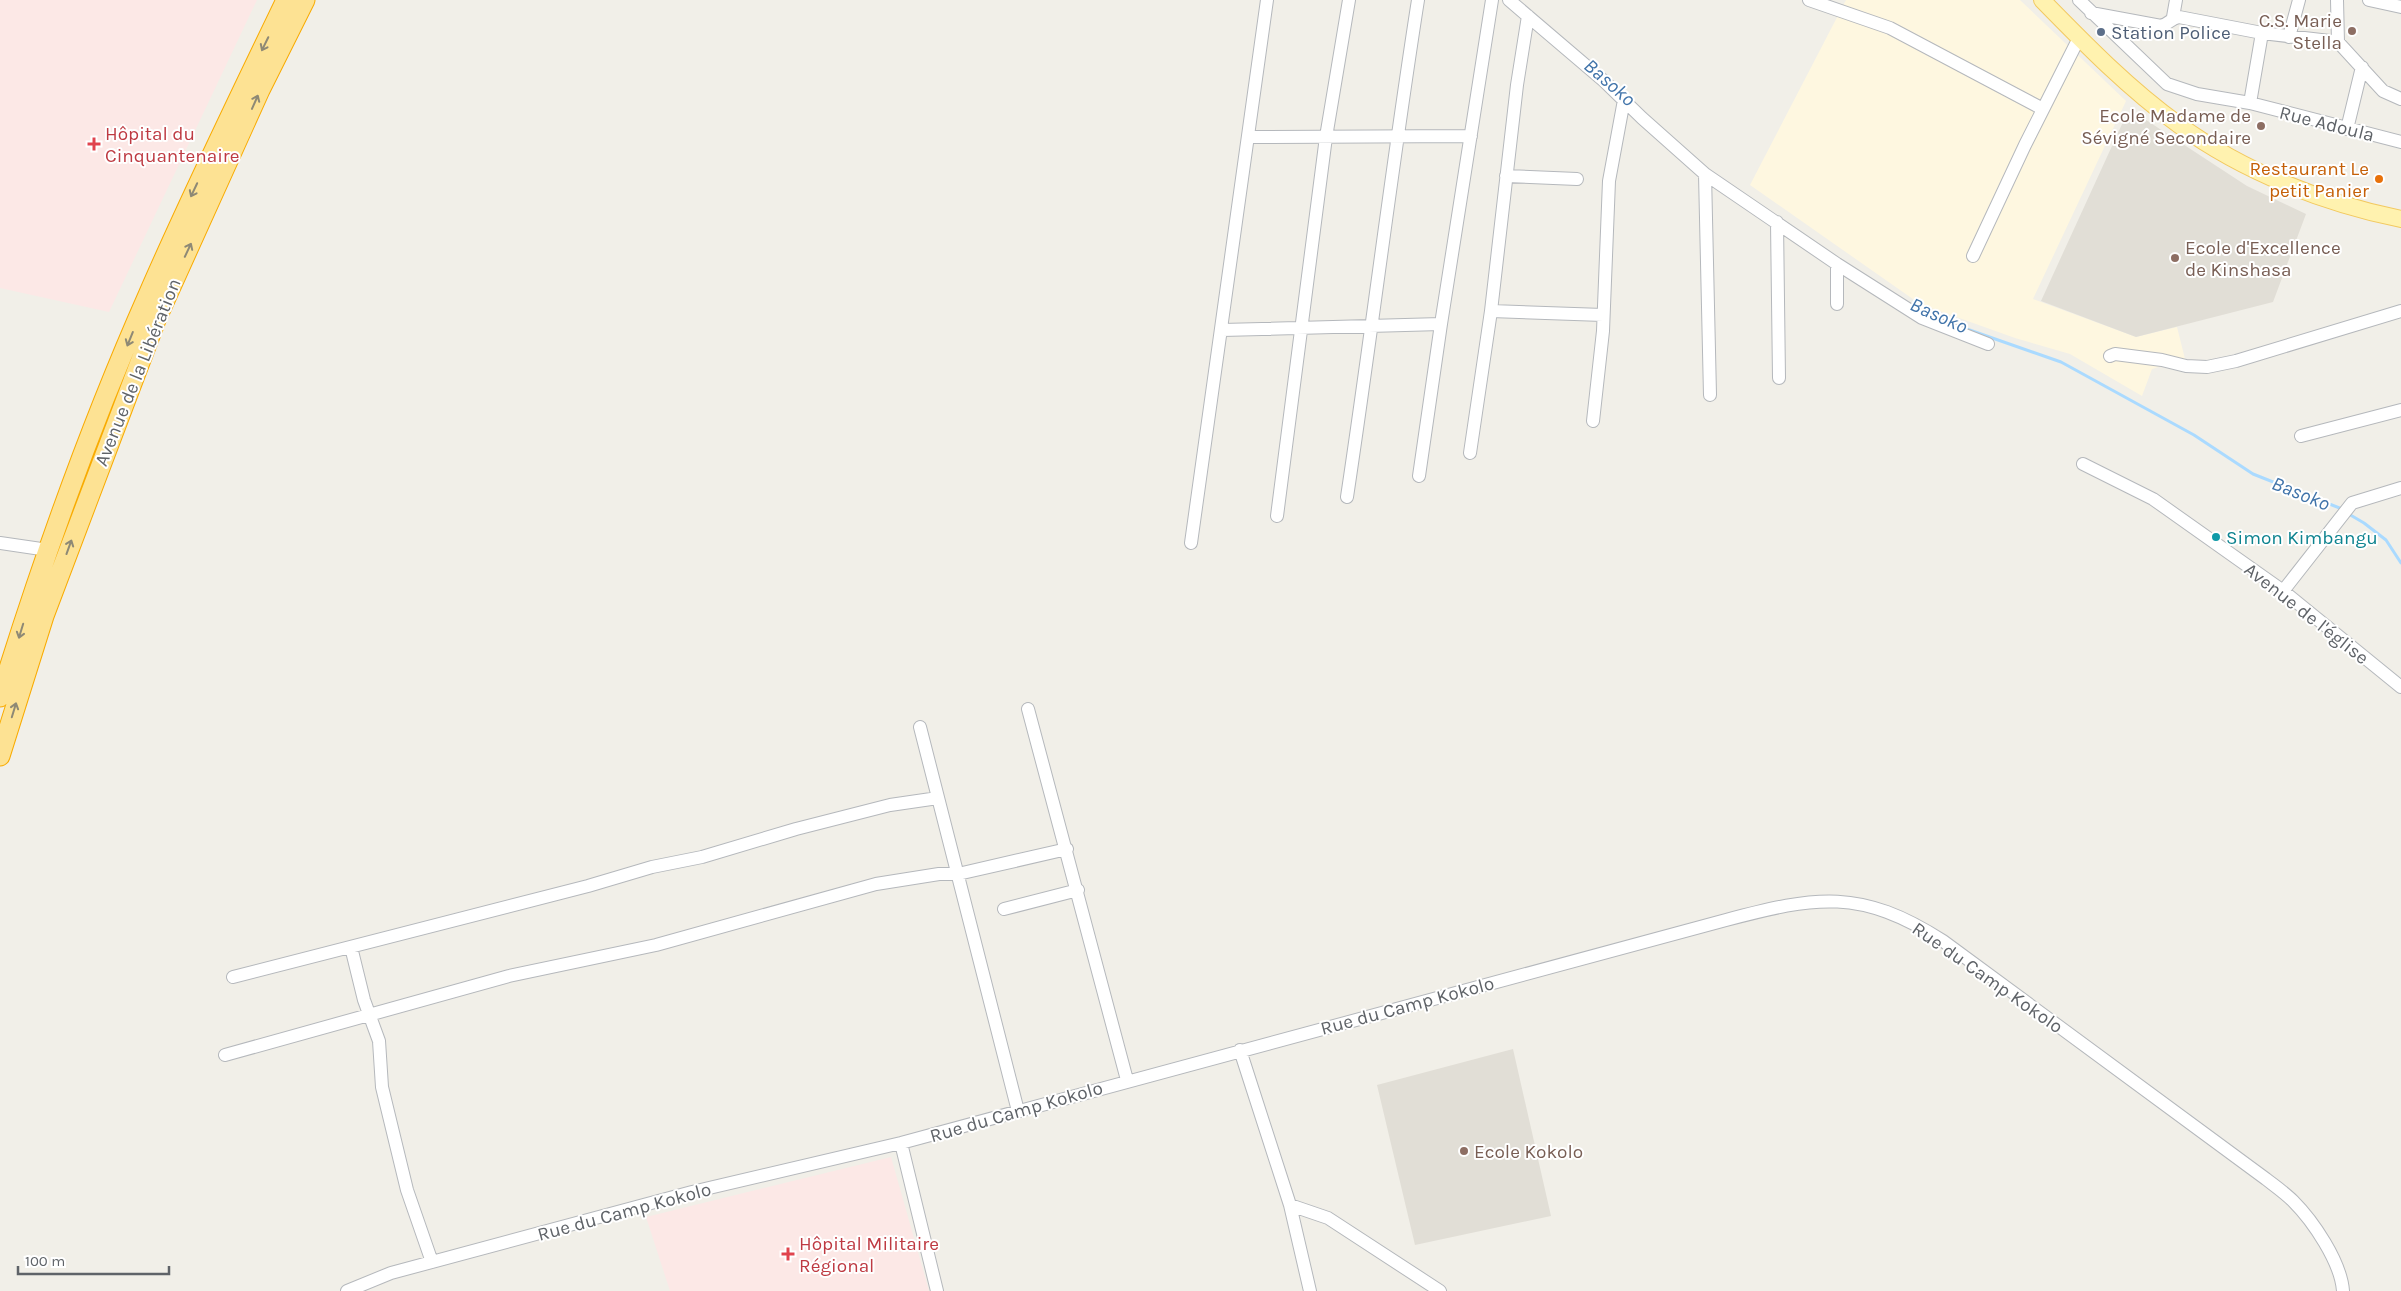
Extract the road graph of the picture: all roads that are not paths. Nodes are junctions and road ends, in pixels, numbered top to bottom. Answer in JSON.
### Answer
{"nodes":[{"id":1,"x":286,"y":0,"type":"edge"},
{"id":2,"x":304,"y":0,"type":"edge"},
{"id":3,"x":1268,"y":0,"type":"edge"},
{"id":4,"x":1349,"y":0,"type":"edge"},
{"id":5,"x":1418,"y":0,"type":"edge"},
{"id":6,"x":1492,"y":0,"type":"edge"},
{"id":7,"x":1509,"y":0,"type":"edge"},
{"id":8,"x":1809,"y":0,"type":"edge"},
{"id":9,"x":2042,"y":0,"type":"edge"},
{"id":10,"x":2079,"y":0,"type":"edge"},
{"id":11,"x":2176,"y":0,"type":"edge"},
{"id":12,"x":2299,"y":0,"type":"edge"},
{"id":13,"x":2337,"y":0,"type":"edge"},
{"id":14,"x":2369,"y":0,"type":"edge"},
{"id":15,"x":2401,"y":7,"type":"edge"},
{"id":16,"x":2091,"y":13,"type":"junction"},
{"id":17,"x":1528,"y":16,"type":"junction"},
{"id":18,"x":2174,"y":18,"type":"junction"},
{"id":19,"x":2262,"y":33,"type":"junction"},
{"id":20,"x":2079,"y":38,"type":"junction"},
{"id":21,"x":2289,"y":38,"type":"junction"},
{"id":22,"x":2338,"y":42,"type":"junction"},
{"id":23,"x":2362,"y":67,"type":"junction"},
{"id":24,"x":2401,"y":99,"type":"edge"},
{"id":25,"x":1624,"y":100,"type":"junction"},
{"id":26,"x":2250,"y":103,"type":"junction"},
{"id":27,"x":2043,"y":109,"type":"junction"},
{"id":28,"x":2347,"y":129,"type":"junction"},
{"id":29,"x":1396,"y":136,"type":"junction"},
{"id":30,"x":1471,"y":136,"type":"junction"},
{"id":31,"x":1248,"y":137,"type":"junction"},
{"id":32,"x":1326,"y":137,"type":"junction"},
{"id":33,"x":2401,"y":142,"type":"edge"},
{"id":34,"x":1705,"y":174,"type":"junction"},
{"id":35,"x":1506,"y":176,"type":"junction"},
{"id":36,"x":1577,"y":180,"type":"dead end"},
{"id":37,"x":2401,"y":219,"type":"edge"},
{"id":38,"x":1777,"y":222,"type":"junction"},
{"id":39,"x":1973,"y":256,"type":"dead end"},
{"id":40,"x":1837,"y":264,"type":"junction"},
{"id":41,"x":1837,"y":304,"type":"dead end"},
{"id":42,"x":1491,"y":311,"type":"junction"},
{"id":43,"x":2401,"y":311,"type":"edge"},
{"id":44,"x":1603,"y":315,"type":"junction"},
{"id":45,"x":1441,"y":324,"type":"junction"},
{"id":46,"x":1373,"y":325,"type":"junction"},
{"id":47,"x":1301,"y":327,"type":"junction"},
{"id":48,"x":1222,"y":330,"type":"junction"},
{"id":49,"x":1988,"y":344,"type":"dead end"},
{"id":50,"x":2110,"y":356,"type":"dead end"},
{"id":51,"x":1779,"y":378,"type":"dead end"},
{"id":52,"x":1710,"y":395,"type":"dead end"},
{"id":53,"x":2401,"y":410,"type":"edge"},
{"id":54,"x":1593,"y":421,"type":"dead end"},
{"id":55,"x":2301,"y":436,"type":"dead end"},
{"id":56,"x":1470,"y":453,"type":"dead end"},
{"id":57,"x":2084,"y":464,"type":"dead end"},
{"id":58,"x":1419,"y":476,"type":"dead end"},
{"id":59,"x":2401,"y":488,"type":"edge"},
{"id":60,"x":1347,"y":497,"type":"dead end"},
{"id":61,"x":1277,"y":516,"type":"dead end"},
{"id":62,"x":0,"y":543,"type":"edge"},
{"id":63,"x":1191,"y":543,"type":"dead end"},
{"id":64,"x":48,"y":550,"type":"junction"},
{"id":65,"x":2283,"y":591,"type":"junction"},
{"id":66,"x":2401,"y":687,"type":"edge"},
{"id":67,"x":0,"y":697,"type":"edge"},
{"id":68,"x":1028,"y":709,"type":"dead end"},
{"id":69,"x":920,"y":727,"type":"dead end"},
{"id":70,"x":0,"y":756,"type":"edge"},
{"id":71,"x":938,"y":798,"type":"junction"},
{"id":72,"x":1067,"y":849,"type":"junction"},
{"id":73,"x":958,"y":874,"type":"junction"},
{"id":74,"x":1078,"y":890,"type":"junction"},
{"id":75,"x":1004,"y":909,"type":"dead end"},
{"id":76,"x":351,"y":947,"type":"junction"},
{"id":77,"x":233,"y":977,"type":"dead end"},
{"id":78,"x":371,"y":1016,"type":"junction"},
{"id":79,"x":1240,"y":1050,"type":"junction"},
{"id":80,"x":225,"y":1055,"type":"dead end"},
{"id":81,"x":1127,"y":1080,"type":"junction"},
{"id":82,"x":1018,"y":1111,"type":"junction"},
{"id":83,"x":901,"y":1143,"type":"junction"},
{"id":84,"x":1290,"y":1205,"type":"junction"},
{"id":85,"x":432,"y":1262,"type":"junction"},
{"id":86,"x":347,"y":1291,"type":"edge"},
{"id":87,"x":937,"y":1291,"type":"edge"},
{"id":88,"x":1310,"y":1291,"type":"edge"},
{"id":89,"x":1440,"y":1291,"type":"edge"},
{"id":90,"x":2343,"y":1291,"type":"edge"}],
"edges":[{"from":1,"to":64,"type":"highway","name":"Avenue de la Libération","one_way":true},
{"from":70,"to":2,"type":"highway","name":"Avenue de la Libération","one_way":true},
{"from":3,"to":31,"type":"street"},
{"from":4,"to":32,"type":"street"},
{"from":5,"to":29,"type":"street"},
{"from":6,"to":30,"type":"street"},
{"from":7,"to":17,"type":"street"},
{"from":8,"to":27,"type":"street"},
{"from":9,"to":20,"type":"main road"},
{"from":10,"to":16,"type":"street","name":"Rue Adoula"},
{"from":11,"to":18,"type":"street"},
{"from":12,"to":21,"type":"street"},
{"from":13,"to":22,"type":"street"},
{"from":14,"to":15,"type":"street"},
{"from":16,"to":18,"type":"street"},
{"from":16,"to":26,"type":"street","name":"Rue Adoula"},
{"from":17,"to":25,"type":"street"},
{"from":17,"to":35,"type":"street"},
{"from":18,"to":19,"type":"street"},
{"from":19,"to":21,"type":"street"},
{"from":19,"to":26,"type":"street"},
{"from":20,"to":27,"type":"street"},
{"from":20,"to":37,"type":"main road"},
{"from":21,"to":22,"type":"street"},
{"from":22,"to":23,"type":"street"},
{"from":23,"to":24,"type":"street"},
{"from":23,"to":28,"type":"street"},
{"from":25,"to":34,"type":"street"},
{"from":25,"to":44,"type":"street"},
{"from":26,"to":28,"type":"street","name":"Rue Adoula"},
{"from":27,"to":39,"type":"street"},
{"from":28,"to":33,"type":"street","name":"Rue Adoula"},
{"from":29,"to":30,"type":"street"},
{"from":29,"to":32,"type":"street"},
{"from":29,"to":46,"type":"street"},
{"from":30,"to":45,"type":"street"},
{"from":31,"to":32,"type":"street"},
{"from":31,"to":48,"type":"street"},
{"from":32,"to":47,"type":"street"},
{"from":34,"to":38,"type":"street"},
{"from":34,"to":52,"type":"street"},
{"from":35,"to":36,"type":"street"},
{"from":35,"to":42,"type":"street"},
{"from":38,"to":40,"type":"street"},
{"from":38,"to":51,"type":"street"},
{"from":40,"to":41,"type":"street"},
{"from":40,"to":49,"type":"street"},
{"from":42,"to":44,"type":"street"},
{"from":42,"to":56,"type":"street"},
{"from":43,"to":50,"type":"street"},
{"from":44,"to":54,"type":"street"},
{"from":45,"to":46,"type":"street"},
{"from":45,"to":58,"type":"street"},
{"from":46,"to":47,"type":"street"},
{"from":46,"to":60,"type":"street"},
{"from":47,"to":48,"type":"street"},
{"from":47,"to":61,"type":"street"},
{"from":48,"to":63,"type":"street"},
{"from":53,"to":55,"type":"street"},
{"from":57,"to":65,"type":"street","name":"Avenue de l'église"},
{"from":59,"to":65,"type":"street"},
{"from":62,"to":64,"type":"street"},
{"from":64,"to":67,"type":"highway","name":"Avenue de la Libération","one_way":true},
{"from":65,"to":66,"type":"street","name":"Avenue de l'église"},
{"from":68,"to":72,"type":"street"},
{"from":69,"to":71,"type":"street"},
{"from":71,"to":73,"type":"street"},
{"from":71,"to":76,"type":"street"},
{"from":72,"to":73,"type":"street"},
{"from":72,"to":74,"type":"street"},
{"from":73,"to":78,"type":"street"},
{"from":73,"to":82,"type":"street"},
{"from":74,"to":75,"type":"street"},
{"from":74,"to":81,"type":"street"},
{"from":76,"to":77,"type":"street"},
{"from":76,"to":78,"type":"street"},
{"from":78,"to":80,"type":"street"},
{"from":78,"to":85,"type":"street"},
{"from":79,"to":81,"type":"street","name":"Rue du Camp Kokolo"},
{"from":79,"to":84,"type":"street"},
{"from":79,"to":90,"type":"street","name":"Rue du Camp Kokolo"},
{"from":81,"to":82,"type":"street","name":"Rue du Camp Kokolo"},
{"from":82,"to":83,"type":"street","name":"Rue du Camp Kokolo"},
{"from":83,"to":85,"type":"street","name":"Rue du Camp Kokolo"},
{"from":83,"to":87,"type":"street"},
{"from":84,"to":88,"type":"street"},
{"from":84,"to":89,"type":"street"},
{"from":85,"to":86,"type":"street","name":"Rue du Camp Kokolo"}]}
